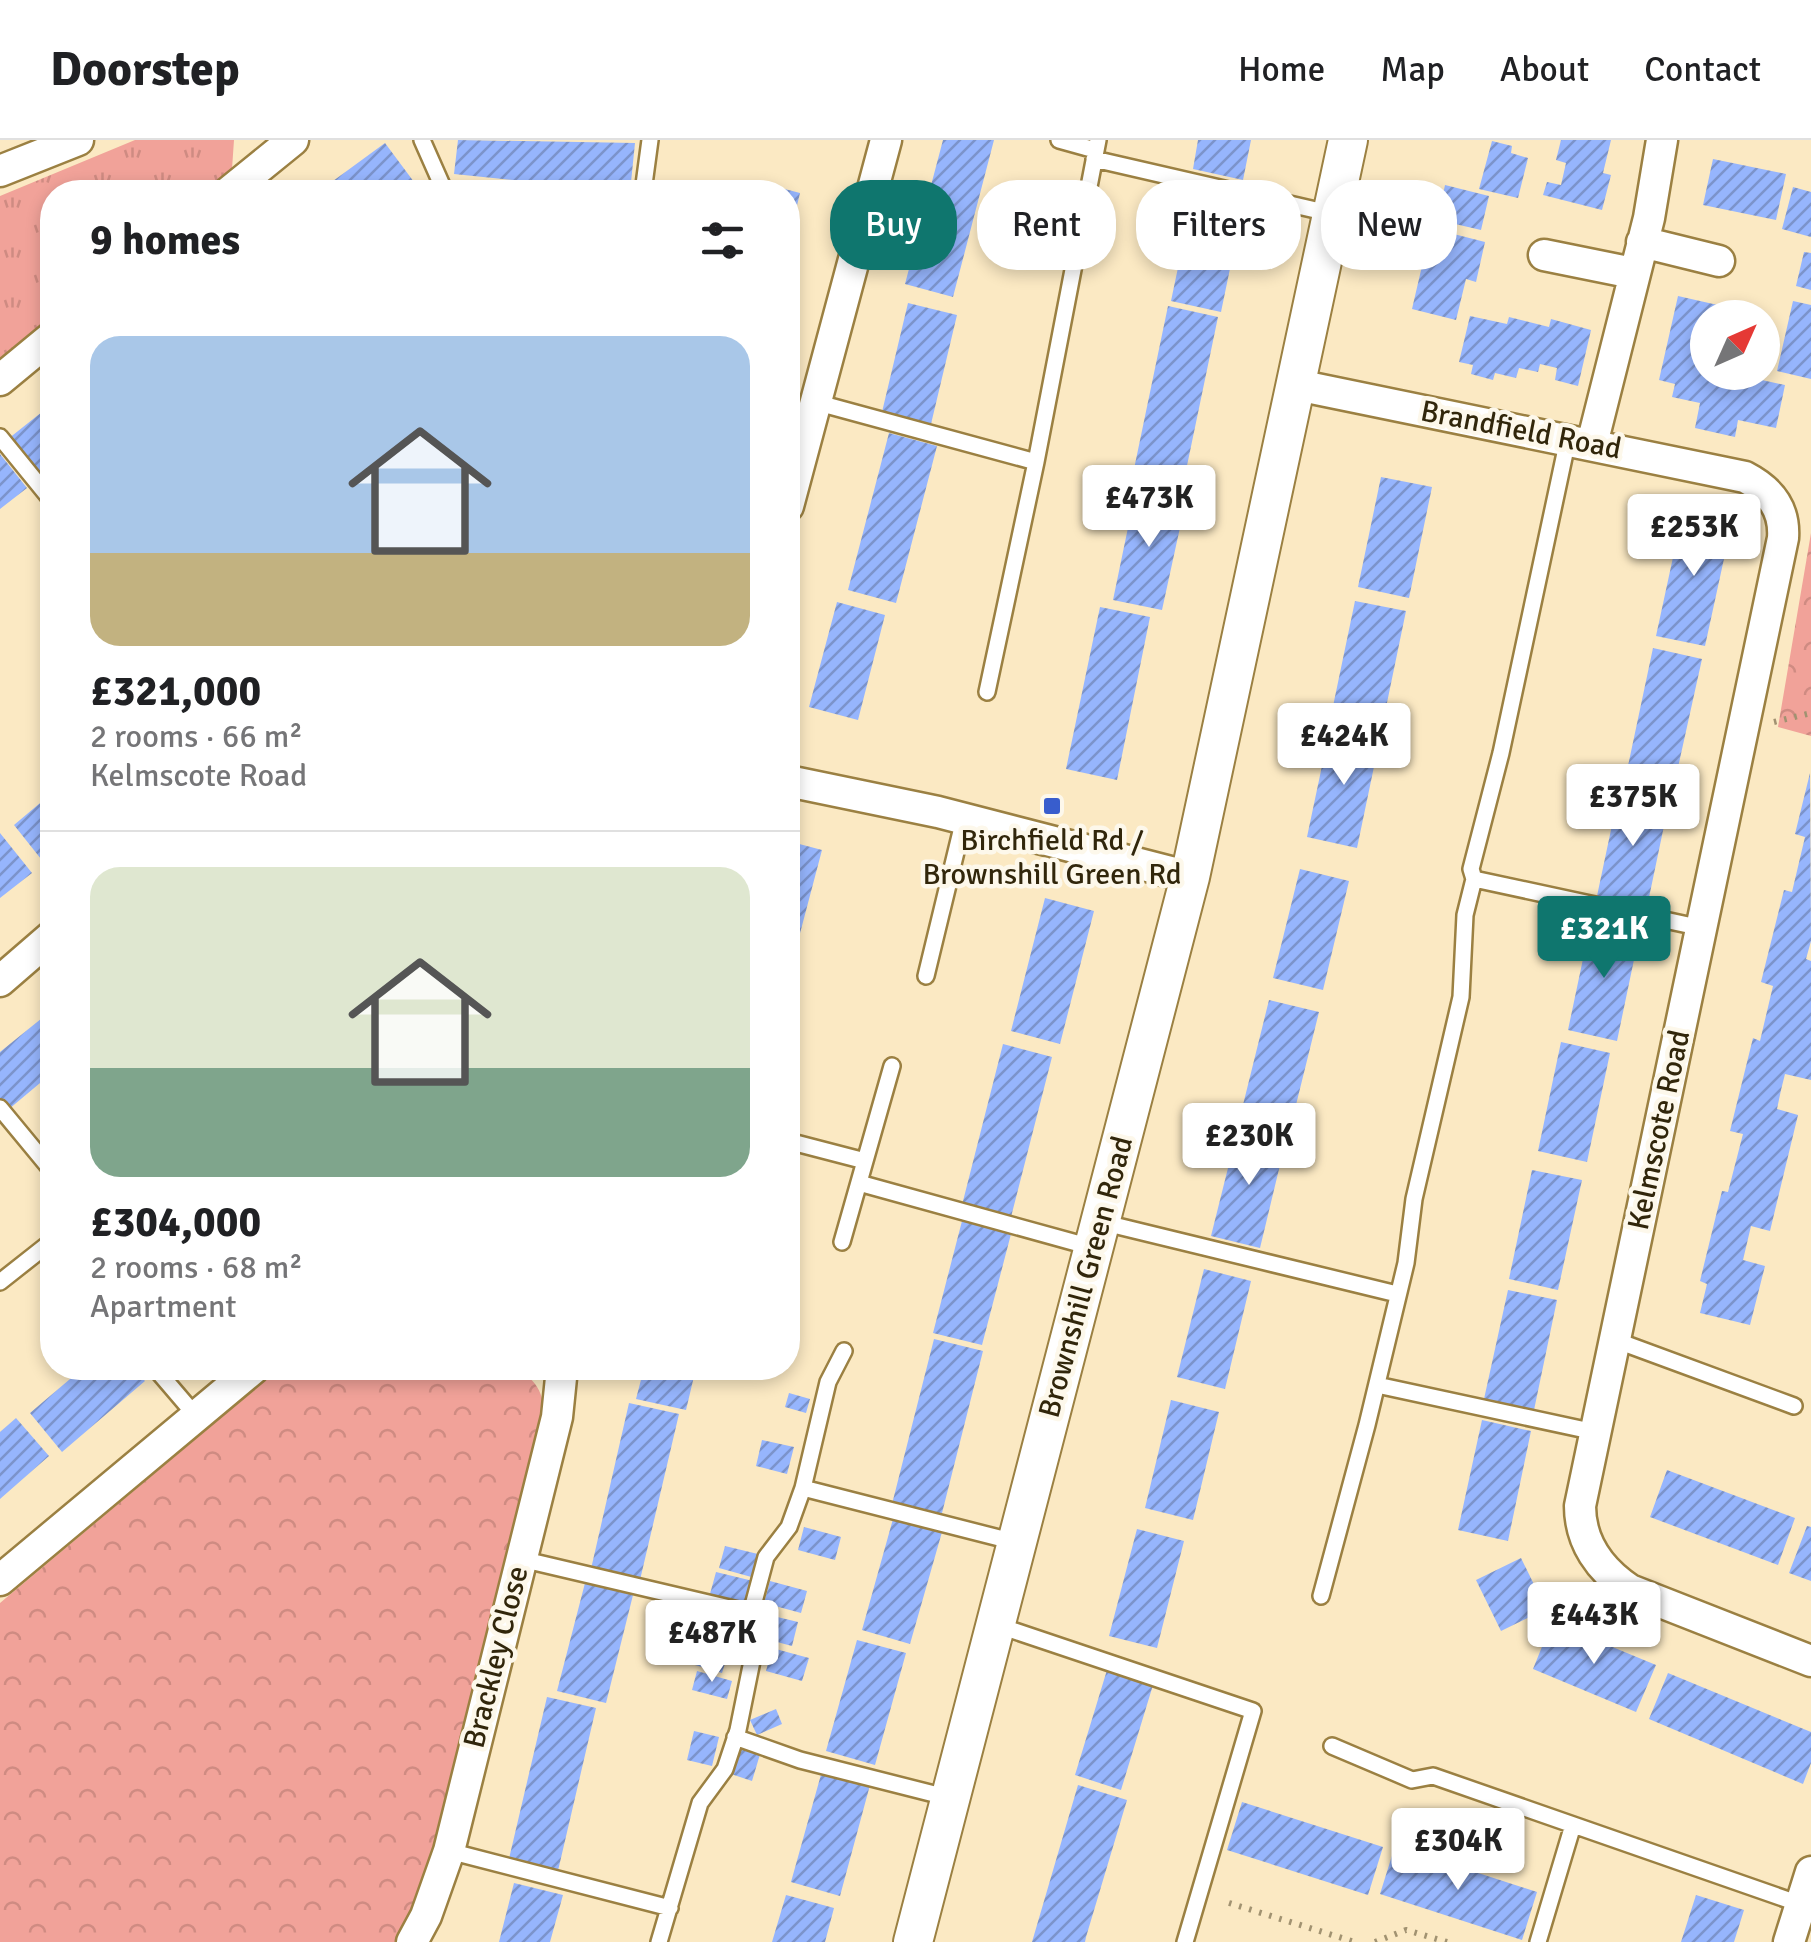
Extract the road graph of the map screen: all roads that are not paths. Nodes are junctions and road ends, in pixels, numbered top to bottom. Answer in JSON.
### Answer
{"nodes":[{"id":1,"x":78,"y":140,"type":"edge"},
{"id":2,"x":293,"y":140,"type":"edge"},
{"id":3,"x":422,"y":140,"type":"edge"},
{"id":4,"x":650,"y":140,"type":"edge"},
{"id":5,"x":1060,"y":140,"type":"edge"},
{"id":6,"x":1348,"y":140,"type":"edge"},
{"id":7,"x":1662,"y":140,"type":"edge"},
{"id":8,"x":881,"y":141,"type":"edge"},
{"id":9,"x":1096,"y":150,"type":"edge"},
{"id":10,"x":0,"y":171,"type":"edge"},
{"id":11,"x":244,"y":180,"type":"edge"},
{"id":12,"x":440,"y":180,"type":"edge"},
{"id":13,"x":645,"y":180,"type":"edge"},
{"id":14,"x":1340,"y":180,"type":"edge"},
{"id":15,"x":1321,"y":211,"type":"edge"},
{"id":16,"x":1642,"y":242,"type":"junction"},
{"id":17,"x":1544,"y":254,"type":"dead end"},
{"id":18,"x":1720,"y":261,"type":"dead end"},
{"id":19,"x":1321,"y":270,"type":"edge"},
{"id":20,"x":1633,"y":273,"type":"junction"},
{"id":21,"x":40,"y":347,"type":"edge"},
{"id":22,"x":0,"y":380,"type":"edge"},
{"id":23,"x":1297,"y":386,"type":"junction"},
{"id":24,"x":815,"y":402,"type":"junction"},
{"id":25,"x":0,"y":437,"type":"edge"},
{"id":26,"x":1580,"y":441,"type":"junction"},
{"id":27,"x":800,"y":460,"type":"edge"},
{"id":28,"x":1036,"y":462,"type":"junction"},
{"id":29,"x":1745,"y":477,"type":"joint"},
{"id":30,"x":40,"y":486,"type":"edge"},
{"id":31,"x":987,"y":692,"type":"dead end"},
{"id":32,"x":800,"y":784,"type":"edge"},
{"id":33,"x":964,"y":819,"type":"junction"},
{"id":34,"x":1190,"y":877,"type":"junction"},
{"id":35,"x":1474,"y":879,"type":"junction"},
{"id":36,"x":1702,"y":928,"type":"junction"},
{"id":37,"x":40,"y":946,"type":"edge"},
{"id":38,"x":926,"y":976,"type":"dead end"},
{"id":39,"x":0,"y":981,"type":"edge"},
{"id":40,"x":892,"y":1066,"type":"dead end"},
{"id":41,"x":0,"y":1108,"type":"edge"},
{"id":42,"x":800,"y":1143,"type":"edge"},
{"id":43,"x":40,"y":1156,"type":"edge"},
{"id":44,"x":865,"y":1161,"type":"junction"},
{"id":45,"x":859,"y":1183,"type":"junction"},
{"id":46,"x":1097,"y":1235,"type":"junction"},
{"id":47,"x":842,"y":1242,"type":"dead end"},
{"id":48,"x":40,"y":1252,"type":"edge"},
{"id":49,"x":0,"y":1282,"type":"edge"},
{"id":50,"x":1397,"y":1294,"type":"junction"},
{"id":51,"x":1615,"y":1340,"type":"junction"},
{"id":52,"x":844,"y":1351,"type":"dead end"},
{"id":53,"x":165,"y":1380,"type":"edge"},
{"id":54,"x":240,"y":1380,"type":"edge"},
{"id":55,"x":561,"y":1380,"type":"edge"},
{"id":56,"x":1377,"y":1385,"type":"junction"},
{"id":57,"x":1794,"y":1406,"type":"dead end"},
{"id":58,"x":196,"y":1416,"type":"junction"},
{"id":59,"x":1595,"y":1432,"type":"junction"},
{"id":60,"x":804,"y":1488,"type":"junction"},
{"id":61,"x":1016,"y":1542,"type":"junction"},
{"id":62,"x":521,"y":1558,"type":"junction"},
{"id":63,"x":1,"y":1576,"type":"edge"},
{"id":64,"x":1321,"y":1596,"type":"dead end"},
{"id":65,"x":751,"y":1613,"type":"junction"},
{"id":66,"x":994,"y":1624,"type":"junction"},
{"id":67,"x":1811,"y":1661,"type":"edge"},
{"id":68,"x":735,"y":1738,"type":"junction"},
{"id":69,"x":1332,"y":1746,"type":"dead end"},
{"id":70,"x":950,"y":1798,"type":"junction"},
{"id":71,"x":1573,"y":1824,"type":"junction"},
{"id":72,"x":448,"y":1851,"type":"junction"},
{"id":73,"x":1811,"y":1872,"type":"edge"},
{"id":74,"x":1800,"y":1904,"type":"junction"},
{"id":75,"x":670,"y":1908,"type":"junction"},
{"id":76,"x":412,"y":1942,"type":"edge"},
{"id":77,"x":658,"y":1942,"type":"edge"},
{"id":78,"x":913,"y":1942,"type":"edge"},
{"id":79,"x":1186,"y":1942,"type":"edge"},
{"id":80,"x":1538,"y":1942,"type":"edge"},
{"id":81,"x":1789,"y":1942,"type":"edge"}],
"edges":[{"from":1,"to":10,"type":"street"},
{"from":2,"to":11,"type":"street"},
{"from":3,"to":12,"type":"lane"},
{"from":4,"to":13,"type":"lane"},
{"from":5,"to":9,"type":"lane"},
{"from":6,"to":14,"type":"street","name":"Brownshill Green Road"},
{"from":7,"to":16,"type":"street"},
{"from":8,"to":24,"type":"street"},
{"from":9,"to":15,"type":"lane"},
{"from":9,"to":28,"type":"lane"},
{"from":16,"to":18,"type":"street"},
{"from":16,"to":20,"type":"street"},
{"from":17,"to":20,"type":"street"},
{"from":19,"to":23,"type":"street","name":"Brownshill Green Road"},
{"from":20,"to":26,"type":"street"},
{"from":21,"to":22,"type":"street"},
{"from":23,"to":26,"type":"street","name":"Brandfield Road"},
{"from":23,"to":34,"type":"street","name":"Brownshill Green Road"},
{"from":24,"to":27,"type":"street"},
{"from":24,"to":28,"type":"lane"},
{"from":25,"to":30,"type":"lane"},
{"from":26,"to":29,"type":"street","name":"Brandfield Road"},
{"from":26,"to":35,"type":"lane"},
{"from":28,"to":31,"type":"lane"},
{"from":29,"to":36,"type":"street","name":"Kelmscote Road"},
{"from":32,"to":33,"type":"street"},
{"from":33,"to":34,"type":"street"},
{"from":33,"to":38,"type":"lane"},
{"from":34,"to":46,"type":"street","name":"Brownshill Green Road"},
{"from":35,"to":36,"type":"lane"},
{"from":35,"to":50,"type":"lane"},
{"from":36,"to":51,"type":"street","name":"Kelmscote Road"},
{"from":37,"to":39,"type":"street"},
{"from":40,"to":44,"type":"lane"},
{"from":41,"to":43,"type":"lane"},
{"from":42,"to":44,"type":"lane"},
{"from":44,"to":45,"type":"lane"},
{"from":45,"to":46,"type":"lane"},
{"from":45,"to":47,"type":"lane"},
{"from":46,"to":50,"type":"lane"},
{"from":46,"to":61,"type":"street","name":"Brownshill Green Road"},
{"from":48,"to":49,"type":"lane"},
{"from":50,"to":56,"type":"lane"},
{"from":51,"to":57,"type":"lane"},
{"from":51,"to":59,"type":"street","name":"Kelmscote Road"},
{"from":52,"to":60,"type":"lane"},
{"from":53,"to":58,"type":"lane"},
{"from":54,"to":58,"type":"street"},
{"from":55,"to":62,"type":"street","name":"Brackley Close"},
{"from":56,"to":59,"type":"lane"},
{"from":56,"to":64,"type":"lane"},
{"from":58,"to":63,"type":"street"},
{"from":59,"to":67,"type":"street","name":"Kelmscote Road"},
{"from":60,"to":61,"type":"lane"},
{"from":60,"to":65,"type":"lane"},
{"from":61,"to":66,"type":"street","name":"Brownshill Green Road"},
{"from":62,"to":65,"type":"lane"},
{"from":62,"to":72,"type":"street","name":"Brackley Close"},
{"from":65,"to":68,"type":"lane"},
{"from":66,"to":70,"type":"street","name":"Brownshill Green Road"},
{"from":66,"to":79,"type":"lane"},
{"from":68,"to":70,"type":"lane"},
{"from":68,"to":75,"type":"lane"},
{"from":69,"to":71,"type":"lane"},
{"from":70,"to":78,"type":"street","name":"Brownshill Green Road"},
{"from":71,"to":74,"type":"lane"},
{"from":71,"to":80,"type":"lane"},
{"from":72,"to":75,"type":"lane"},
{"from":72,"to":76,"type":"street","name":"Brackley Close"},
{"from":73,"to":74,"type":"street"},
{"from":74,"to":81,"type":"street"},
{"from":75,"to":77,"type":"lane"}]}
